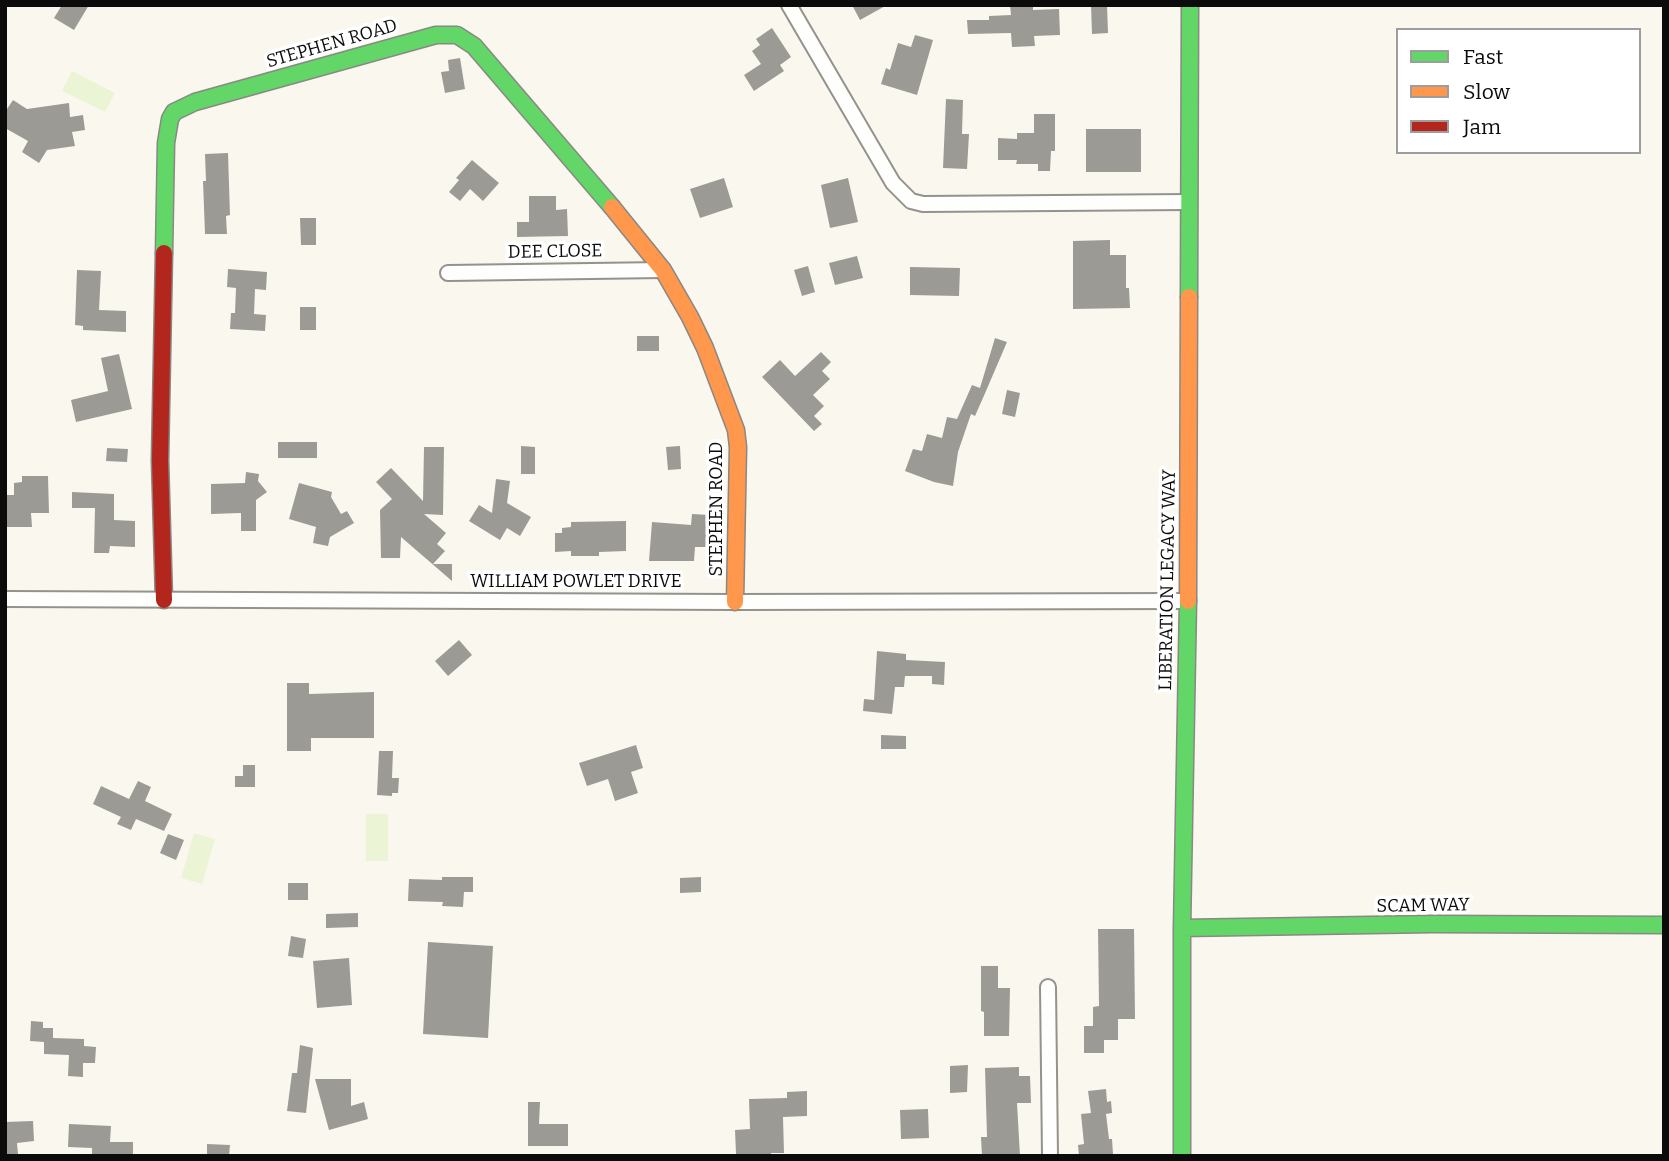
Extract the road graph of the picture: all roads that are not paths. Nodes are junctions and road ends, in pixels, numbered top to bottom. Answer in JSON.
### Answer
{"nodes":[{"id":1,"x":789,"y":5,"type":"edge"},
{"id":2,"x":1190,"y":5,"type":"edge"},
{"id":3,"x":1189,"y":202,"type":"junction"},
{"id":4,"x":663,"y":270,"type":"junction"},
{"id":5,"x":448,"y":273,"type":"dead end"},
{"id":6,"x":5,"y":599,"type":"edge"},
{"id":7,"x":164,"y":600,"type":"junction"},
{"id":8,"x":1188,"y":601,"type":"junction"},
{"id":9,"x":735,"y":602,"type":"junction"},
{"id":10,"x":1664,"y":925,"type":"edge"},
{"id":11,"x":1182,"y":928,"type":"junction"},
{"id":12,"x":1048,"y":987,"type":"dead end"},
{"id":13,"x":1050,"y":1156,"type":"edge"},
{"id":14,"x":1182,"y":1156,"type":"edge"}],
"edges":[{"from":1,"to":3,"type":"street"},
{"from":2,"to":3,"type":"street","name":"LIBERATION LEGACY WAY"},
{"from":3,"to":8,"type":"street","name":"LIBERATION LEGACY WAY"},
{"from":4,"to":5,"type":"street","name":"DEE CLOSE"},
{"from":4,"to":7,"type":"street","name":"STEPHEN ROAD"},
{"from":4,"to":9,"type":"street","name":"STEPHEN ROAD"},
{"from":6,"to":7,"type":"street","name":"WILLIAM POWLET DRIVE"},
{"from":7,"to":9,"type":"street","name":"WILLIAM POWLET DRIVE"},
{"from":8,"to":9,"type":"street","name":"WILLIAM POWLET DRIVE"},
{"from":8,"to":11,"type":"street","name":"LIBERATION LEGACY WAY"},
{"from":10,"to":11,"type":"street","name":"SCAM WAY"},
{"from":11,"to":14,"type":"street","name":"LIBERATION LEGACY WAY"},
{"from":12,"to":13,"type":"street"}]}
